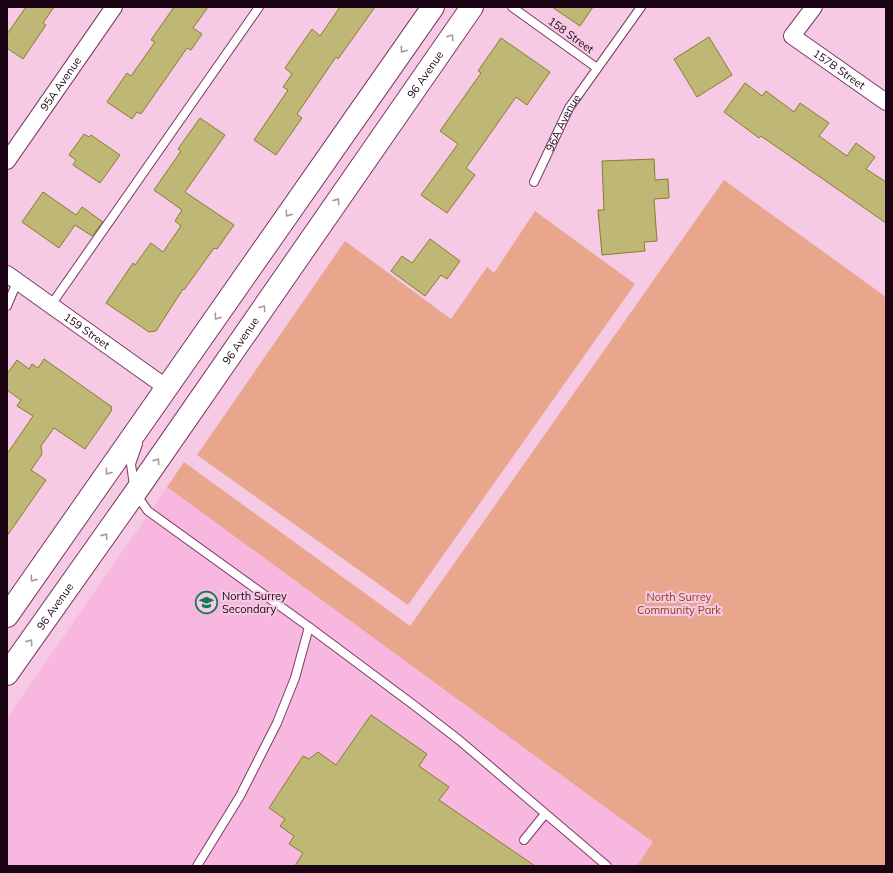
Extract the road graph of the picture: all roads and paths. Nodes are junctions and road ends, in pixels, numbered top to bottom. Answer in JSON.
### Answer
{"nodes":[{"id":1,"x":114,"y":7,"type":"edge"},
{"id":2,"x":259,"y":7,"type":"edge"},
{"id":3,"x":433,"y":7,"type":"edge"},
{"id":4,"x":472,"y":7,"type":"edge"},
{"id":5,"x":512,"y":7,"type":"edge"},
{"id":6,"x":642,"y":7,"type":"edge"},
{"id":7,"x":814,"y":7,"type":"edge"},
{"id":8,"x":597,"y":68,"type":"junction"},
{"id":9,"x":886,"y":102,"type":"edge"},
{"id":10,"x":7,"y":161,"type":"edge"},
{"id":11,"x":534,"y":182,"type":"dead end"},
{"id":12,"x":12,"y":278,"type":"edge"},
{"id":13,"x":51,"y":305,"type":"junction"},
{"id":14,"x":7,"y":306,"type":"edge"},
{"id":15,"x":167,"y":388,"type":"junction"},
{"id":16,"x":146,"y":417,"type":"junction"},
{"id":17,"x":135,"y":493,"type":"junction"},
{"id":18,"x":7,"y":616,"type":"edge"},
{"id":19,"x":309,"y":627,"type":"junction"},
{"id":20,"x":7,"y":674,"type":"edge"},
{"id":21,"x":545,"y":814,"type":"junction"},
{"id":22,"x":524,"y":840,"type":"dead end"},
{"id":23,"x":197,"y":866,"type":"edge"},
{"id":24,"x":607,"y":866,"type":"edge"}],
"edges":[{"from":1,"to":10,"type":"street","name":"95A Avenue"},
{"from":2,"to":13,"type":"lane"},
{"from":3,"to":15,"type":"main road","one_way":true},
{"from":17,"to":4,"type":"main road","name":"96 Avenue","one_way":true},
{"from":5,"to":8,"type":"lane","name":"158 Street"},
{"from":6,"to":8,"type":"lane","name":"96A Avenue"},
{"from":7,"to":9,"type":"street","name":"157B Street"},
{"from":8,"to":11,"type":"lane","name":"96A Avenue"},
{"from":12,"to":13,"type":"street","name":"159 Street"},
{"from":12,"to":14,"type":"lane"},
{"from":13,"to":15,"type":"street","name":"159 Street"},
{"from":15,"to":16,"type":"main road"},
{"from":16,"to":17,"type":"lane"},
{"from":16,"to":18,"type":"main road","one_way":true},
{"from":17,"to":19,"type":"lane"},
{"from":20,"to":17,"type":"main road","name":"96 Avenue","one_way":true},
{"from":19,"to":21,"type":"lane"},
{"from":19,"to":23,"type":"lane"},
{"from":21,"to":22,"type":"lane"},
{"from":21,"to":24,"type":"lane"}]}
